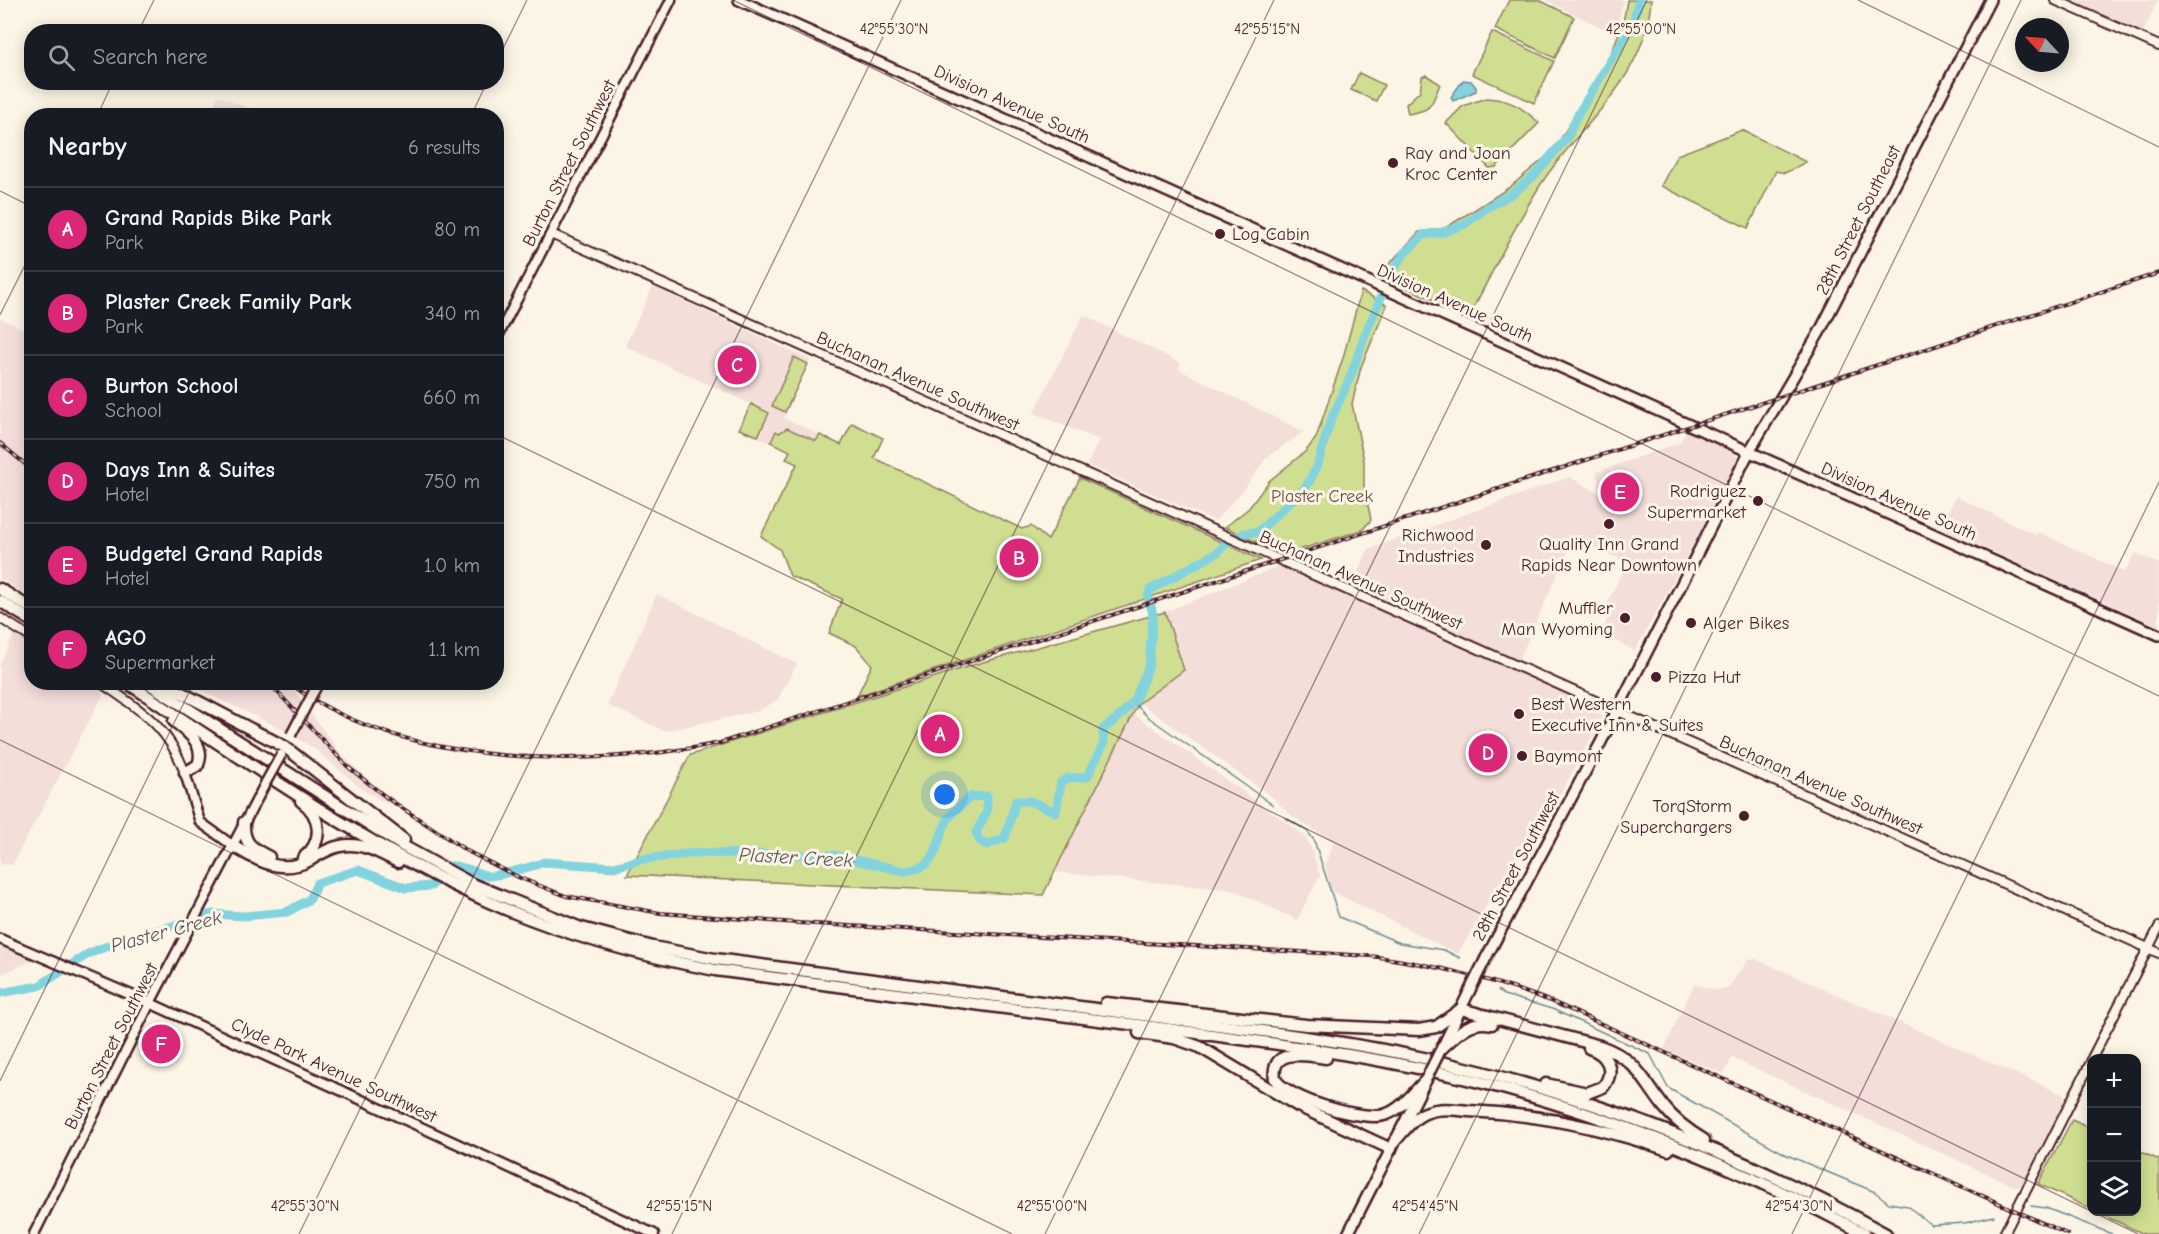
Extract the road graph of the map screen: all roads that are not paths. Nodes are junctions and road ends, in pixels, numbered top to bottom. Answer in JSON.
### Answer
{"nodes":[{"id":1,"x":671,"y":0,"type":"edge"},
{"id":2,"x":739,"y":0,"type":"edge"},
{"id":3,"x":1990,"y":0,"type":"edge"},
{"id":4,"x":2055,"y":0,"type":"edge"},
{"id":5,"x":2159,"y":46,"type":"edge"},
{"id":6,"x":551,"y":234,"type":"junction"},
{"id":7,"x":504,"y":325,"type":"edge"},
{"id":8,"x":1749,"y":452,"type":"junction"},
{"id":9,"x":0,"y":589,"type":"edge"},
{"id":10,"x":0,"y":602,"type":"edge"},
{"id":11,"x":24,"y":604,"type":"edge"},
{"id":12,"x":24,"y":616,"type":"edge"},
{"id":13,"x":0,"y":618,"type":"edge"},
{"id":14,"x":24,"y":633,"type":"edge"},
{"id":15,"x":2159,"y":634,"type":"edge"},
{"id":16,"x":112,"y":690,"type":"edge"},
{"id":17,"x":135,"y":690,"type":"edge"},
{"id":18,"x":138,"y":690,"type":"edge"},
{"id":19,"x":158,"y":690,"type":"edge"},
{"id":20,"x":175,"y":690,"type":"edge"},
{"id":21,"x":315,"y":690,"type":"edge"},
{"id":22,"x":1616,"y":710,"type":"junction"},
{"id":23,"x":283,"y":751,"type":"junction"},
{"id":24,"x":185,"y":773,"type":"junction"},
{"id":25,"x":289,"y":788,"type":"junction"},
{"id":26,"x":244,"y":822,"type":"junction"},
{"id":27,"x":232,"y":845,"type":"junction"},
{"id":28,"x":429,"y":865,"type":"junction"},
{"id":29,"x":2159,"y":927,"type":"edge"},
{"id":30,"x":576,"y":931,"type":"junction"},
{"id":31,"x":0,"y":939,"type":"edge"},
{"id":32,"x":2148,"y":948,"type":"junction"},
{"id":33,"x":2159,"y":953,"type":"edge"},
{"id":34,"x":985,"y":995,"type":"junction"},
{"id":35,"x":150,"y":1003,"type":"junction"},
{"id":36,"x":1000,"y":1008,"type":"junction"},
{"id":37,"x":1461,"y":1009,"type":"junction"},
{"id":38,"x":1441,"y":1050,"type":"junction"},
{"id":39,"x":2095,"y":1054,"type":"edge"},
{"id":40,"x":1399,"y":1064,"type":"junction"},
{"id":41,"x":2087,"y":1069,"type":"edge"},
{"id":42,"x":1497,"y":1076,"type":"junction"},
{"id":43,"x":1426,"y":1080,"type":"junction"},
{"id":44,"x":1392,"y":1145,"type":"junction"},
{"id":45,"x":1743,"y":1163,"type":"junction"},
{"id":46,"x":1767,"y":1185,"type":"junction"},
{"id":47,"x":34,"y":1234,"type":"edge"},
{"id":48,"x":654,"y":1234,"type":"edge"},
{"id":49,"x":1348,"y":1234,"type":"edge"},
{"id":50,"x":1865,"y":1234,"type":"edge"},
{"id":51,"x":1886,"y":1234,"type":"edge"},
{"id":52,"x":2004,"y":1234,"type":"edge"}],
"edges":[{"from":1,"to":6,"type":"main road","name":"Burton Street Southwest"},
{"from":2,"to":8,"type":"main road","name":"Division Avenue South"},
{"from":3,"to":8,"type":"main road","name":"28th Street Southeast"},
{"from":4,"to":5,"type":"street"},
{"from":6,"to":7,"type":"main road","name":"Burton Street Southwest"},
{"from":6,"to":22,"type":"street","name":"Buchanan Avenue Southwest"},
{"from":8,"to":15,"type":"main road","name":"Division Avenue South"},
{"from":8,"to":22,"type":"main road","name":"28th Street Southwest"},
{"from":9,"to":11,"type":"highway"},
{"from":10,"to":12,"type":"highway"},
{"from":13,"to":14,"type":"street"},
{"from":16,"to":24,"type":"street"},
{"from":17,"to":24,"type":"highway"},
{"from":18,"to":25,"type":"highway"},
{"from":19,"to":28,"type":"highway"},
{"from":20,"to":23,"type":"highway"},
{"from":21,"to":23,"type":"main road","name":"Burton Street Southwest","bridge":true},
{"from":22,"to":32,"type":"street","name":"Buchanan Avenue Southwest"},
{"from":22,"to":37,"type":"main road","name":"28th Street Southwest","bridge":true},
{"from":23,"to":26,"type":"main road","name":"Burton Street Southwest","bridge":true},
{"from":23,"to":28,"type":"highway"},
{"from":24,"to":27,"type":"main road"},
{"from":25,"to":26,"type":"highway"},
{"from":25,"to":28,"type":"highway"},
{"from":26,"to":27,"type":"main road","name":"Burton Street Southwest"},
{"from":27,"to":28,"type":"highway"},
{"from":27,"to":35,"type":"main road","name":"Burton Street Southwest"},
{"from":28,"to":30,"type":"highway"},
{"from":29,"to":32,"type":"street"},
{"from":30,"to":34,"type":"highway"},
{"from":30,"to":36,"type":"highway"},
{"from":31,"to":35,"type":"main road","name":"Clyde Park Avenue Southwest"},
{"from":32,"to":33,"type":"street","name":"Buchanan Avenue Southwest"},
{"from":32,"to":39,"type":"street"},
{"from":34,"to":37,"type":"highway"},
{"from":34,"to":42,"type":"highway"},
{"from":35,"to":47,"type":"main road","name":"Burton Street Southwest"},
{"from":35,"to":48,"type":"main road","name":"Clyde Park Avenue Southwest"},
{"from":36,"to":40,"type":"highway"},
{"from":36,"to":44,"type":"highway"},
{"from":37,"to":38,"type":"main road","name":"28th Street Southwest"},
{"from":37,"to":45,"type":"highway"},
{"from":38,"to":42,"type":"highway"},
{"from":38,"to":43,"type":"main road","name":"28th Street Southwest","bridge":true},
{"from":40,"to":43,"type":"highway"},
{"from":40,"to":46,"type":"highway"},
{"from":41,"to":52,"type":"street"},
{"from":42,"to":45,"type":"highway"},
{"from":43,"to":44,"type":"main road","name":"28th Street Southwest"},
{"from":44,"to":46,"type":"highway"},
{"from":44,"to":49,"type":"main road","name":"28th Street Southwest"},
{"from":45,"to":51,"type":"highway"},
{"from":46,"to":50,"type":"highway"}]}
